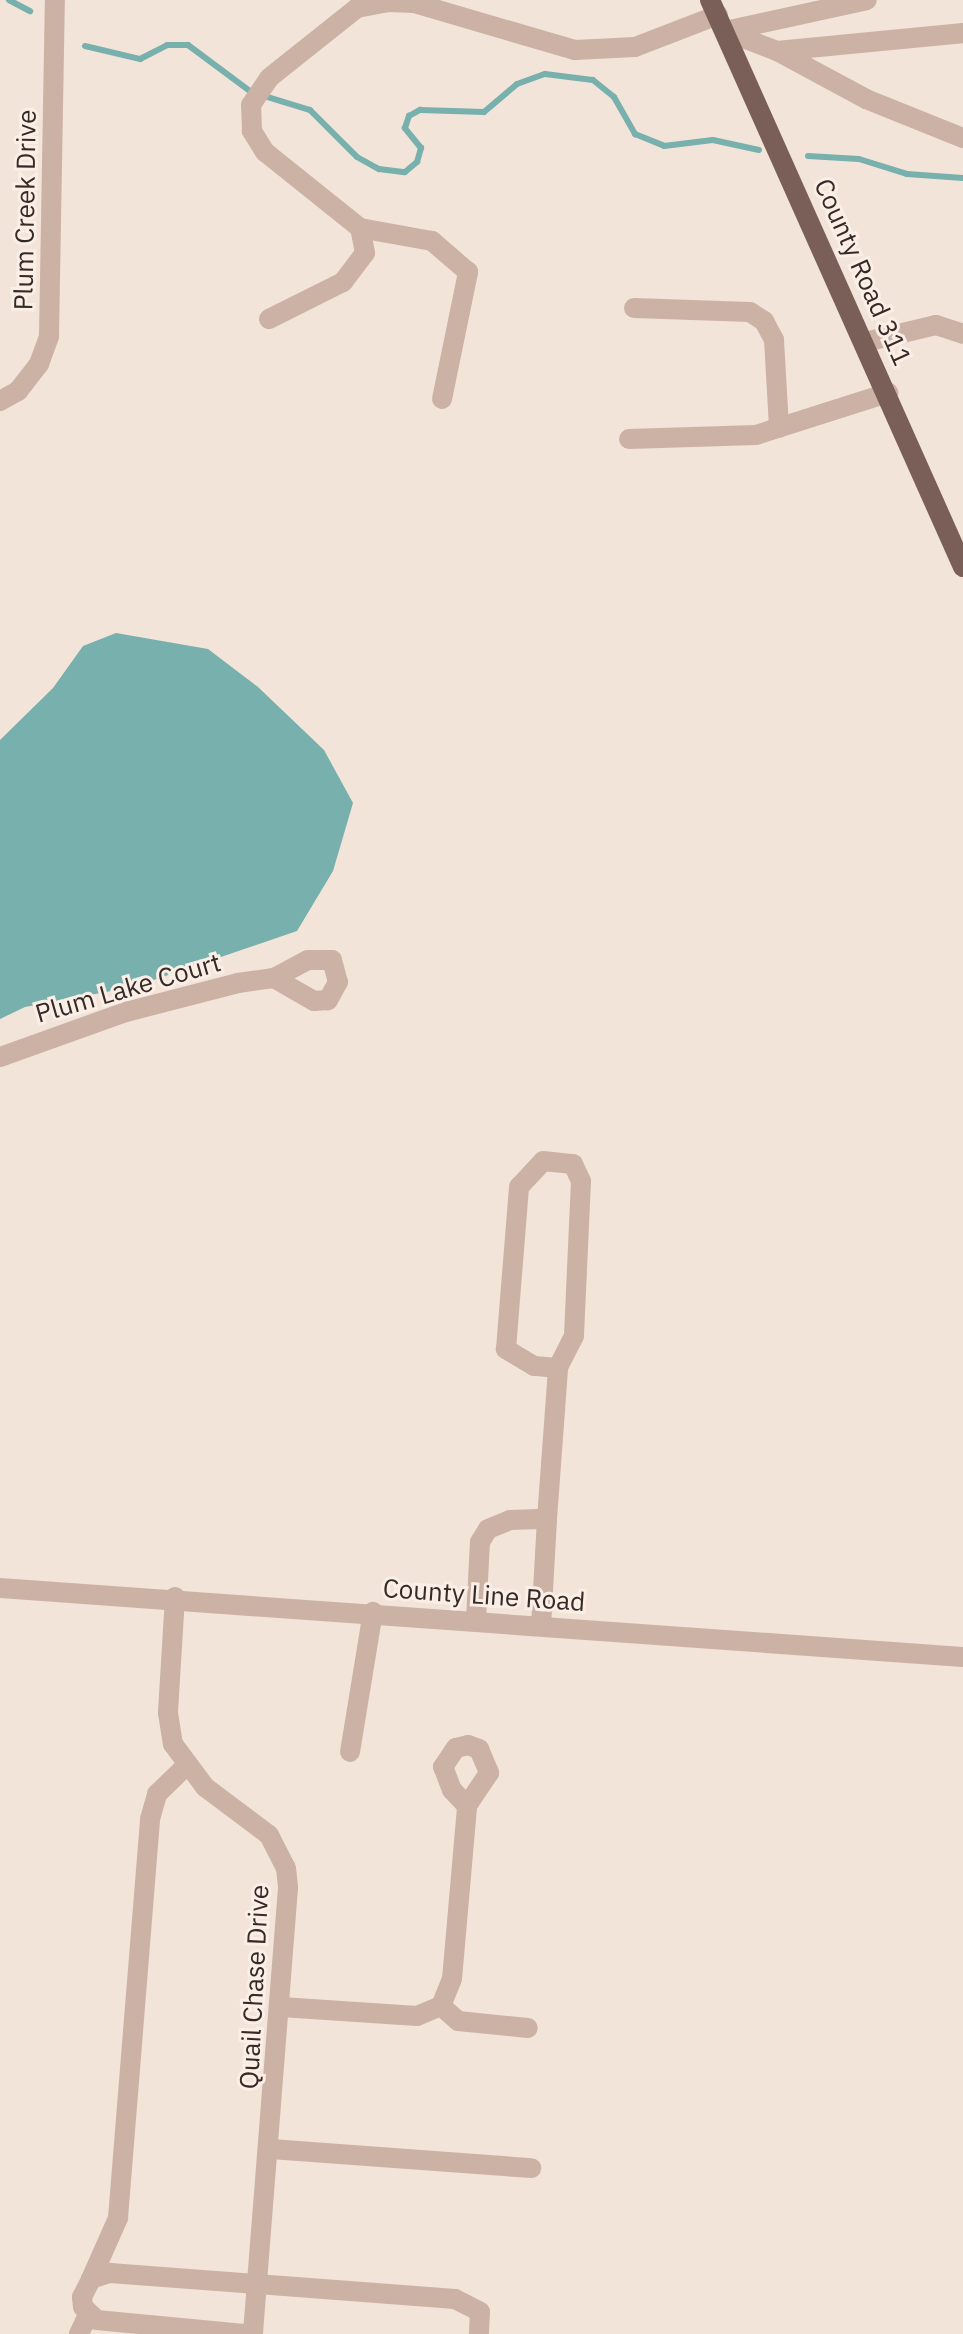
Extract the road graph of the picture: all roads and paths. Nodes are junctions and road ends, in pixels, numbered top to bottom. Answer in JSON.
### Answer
{"nodes":[{"id":1,"x":55,"y":0,"type":"edge"},
{"id":2,"x":867,"y":0,"type":"edge"},
{"id":3,"x":718,"y":15,"type":"edge"},
{"id":4,"x":963,"y":33,"type":"edge"},
{"id":5,"x":777,"y":51,"type":"junction"},
{"id":6,"x":963,"y":138,"type":"edge"},
{"id":7,"x":360,"y":228,"type":"junction"},
{"id":8,"x":634,"y":308,"type":"dead end"},
{"id":9,"x":269,"y":319,"type":"dead end"},
{"id":10,"x":963,"y":334,"type":"edge"},
{"id":11,"x":865,"y":342,"type":"junction"},
{"id":12,"x":888,"y":393,"type":"junction"},
{"id":13,"x":442,"y":399,"type":"dead end"},
{"id":14,"x":0,"y":401,"type":"edge"},
{"id":15,"x":779,"y":428,"type":"junction"},
{"id":16,"x":629,"y":439,"type":"dead end"},
{"id":17,"x":963,"y":567,"type":"edge"},
{"id":18,"x":274,"y":978,"type":"dead end"},
{"id":19,"x":0,"y":1057,"type":"edge"},
{"id":20,"x":558,"y":1368,"type":"junction"},
{"id":21,"x":547,"y":1519,"type":"junction"},
{"id":22,"x":0,"y":1588,"type":"edge"},
{"id":23,"x":175,"y":1597,"type":"junction"},
{"id":24,"x":373,"y":1612,"type":"junction"},
{"id":25,"x":476,"y":1620,"type":"junction"},
{"id":26,"x":541,"y":1625,"type":"junction"},
{"id":27,"x":963,"y":1657,"type":"edge"},
{"id":28,"x":350,"y":1752,"type":"dead end"},
{"id":29,"x":186,"y":1766,"type":"junction"},
{"id":30,"x":467,"y":1806,"type":"dead end"},
{"id":31,"x":441,"y":2006,"type":"junction"},
{"id":32,"x":281,"y":2007,"type":"junction"},
{"id":33,"x":528,"y":2028,"type":"dead end"},
{"id":34,"x":271,"y":2149,"type":"junction"},
{"id":35,"x":531,"y":2168,"type":"dead end"},
{"id":36,"x":91,"y":2279,"type":"junction"},
{"id":37,"x":258,"y":2284,"type":"junction"},
{"id":38,"x":88,"y":2315,"type":"junction"},
{"id":39,"x":79,"y":2334,"type":"edge"},
{"id":40,"x":244,"y":2334,"type":"edge"},
{"id":41,"x":253,"y":2334,"type":"edge"},
{"id":42,"x":479,"y":2334,"type":"edge"}],
"edges":[{"from":1,"to":14,"type":"street","name":"Plum Creek Drive"},
{"from":2,"to":3,"type":"street"},
{"from":3,"to":5,"type":"street"},
{"from":3,"to":7,"type":"street"},
{"from":3,"to":11,"type":"main road","name":"County Road 311"},
{"from":4,"to":5,"type":"street"},
{"from":5,"to":6,"type":"street"},
{"from":7,"to":9,"type":"street"},
{"from":7,"to":13,"type":"street"},
{"from":8,"to":15,"type":"street"},
{"from":10,"to":11,"type":"street"},
{"from":11,"to":12,"type":"main road","name":"County Road 311"},
{"from":12,"to":15,"type":"street"},
{"from":12,"to":17,"type":"main road","name":"County Road 311"},
{"from":15,"to":16,"type":"street"},
{"from":18,"to":19,"type":"street","name":"Plum Lake Court"},
{"from":20,"to":20,"type":"street"},
{"from":20,"to":21,"type":"street"},
{"from":21,"to":25,"type":"street"},
{"from":21,"to":26,"type":"street"},
{"from":22,"to":23,"type":"street","name":"County Line Road"},
{"from":23,"to":24,"type":"street","name":"County Line Road"},
{"from":23,"to":29,"type":"street","name":"Quail Chase Drive"},
{"from":24,"to":25,"type":"street","name":"County Line Road"},
{"from":24,"to":28,"type":"street"},
{"from":25,"to":26,"type":"street","name":"County Line Road"},
{"from":26,"to":27,"type":"street","name":"County Line Road"},
{"from":29,"to":32,"type":"street","name":"Quail Chase Drive"},
{"from":29,"to":36,"type":"street"},
{"from":30,"to":31,"type":"street"},
{"from":31,"to":32,"type":"street"},
{"from":31,"to":33,"type":"street"},
{"from":32,"to":34,"type":"street","name":"Quail Chase Drive"},
{"from":34,"to":35,"type":"street"},
{"from":34,"to":37,"type":"street","name":"Quail Chase Drive"},
{"from":36,"to":37,"type":"street"},
{"from":36,"to":38,"type":"street"},
{"from":37,"to":41,"type":"street","name":"Quail Chase Drive"},
{"from":37,"to":42,"type":"street"},
{"from":38,"to":39,"type":"street"},
{"from":38,"to":40,"type":"street"}]}
